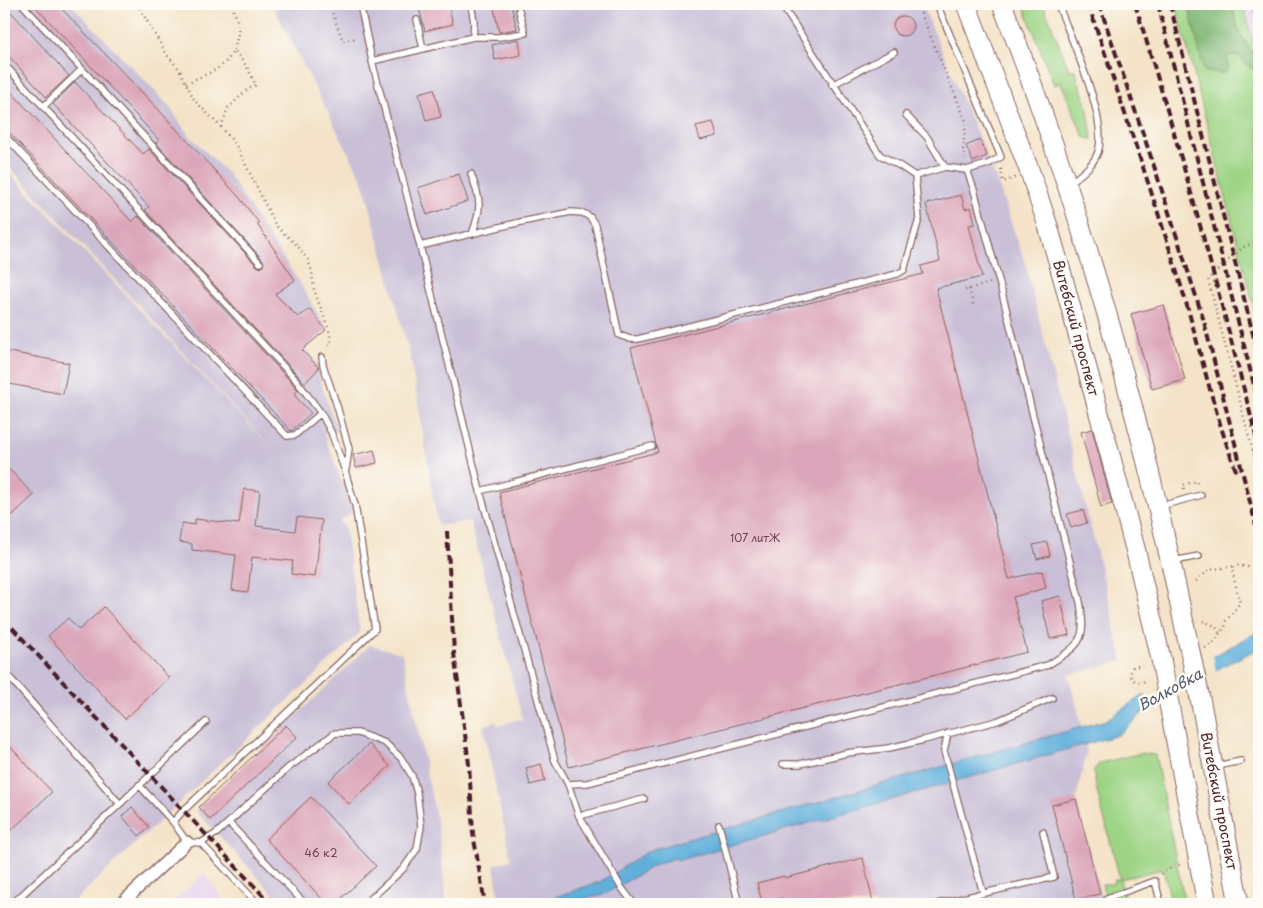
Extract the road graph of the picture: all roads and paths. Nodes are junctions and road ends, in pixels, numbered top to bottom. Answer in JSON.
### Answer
{"nodes":[{"id":1,"x":22,"y":4,"type":"edge"},
{"id":2,"x":137,"y":4,"type":"edge"},
{"id":3,"x":232,"y":4,"type":"edge"},
{"id":4,"x":329,"y":4,"type":"edge"},
{"id":5,"x":360,"y":4,"type":"edge"},
{"id":6,"x":471,"y":4,"type":"edge"},
{"id":7,"x":782,"y":4,"type":"edge"},
{"id":8,"x":917,"y":4,"type":"edge"},
{"id":9,"x":937,"y":4,"type":"edge"},
{"id":10,"x":966,"y":4,"type":"edge"},
{"id":11,"x":1002,"y":4,"type":"edge"},
{"id":12,"x":1058,"y":4,"type":"edge"},
{"id":13,"x":1255,"y":4,"type":"edge"},
{"id":14,"x":519,"y":10,"type":"dead end"},
{"id":15,"x":1259,"y":19,"type":"edge"},
{"id":16,"x":417,"y":20,"type":"dead end"},
{"id":17,"x":366,"y":37,"type":"junction"},
{"id":18,"x":473,"y":37,"type":"junction"},
{"id":19,"x":423,"y":49,"type":"junction"},
{"id":20,"x":234,"y":50,"type":"junction"},
{"id":21,"x":894,"y":52,"type":"dead end"},
{"id":22,"x":372,"y":61,"type":"junction"},
{"id":23,"x":4,"y":64,"type":"edge"},
{"id":24,"x":82,"y":69,"type":"junction"},
{"id":25,"x":186,"y":83,"type":"junction"},
{"id":26,"x":832,"y":84,"type":"junction"},
{"id":27,"x":43,"y":107,"type":"junction"},
{"id":28,"x":906,"y":115,"type":"dead end"},
{"id":29,"x":221,"y":127,"type":"junction"},
{"id":30,"x":4,"y":135,"type":"edge"},
{"id":31,"x":945,"y":167,"type":"junction"},
{"id":32,"x":967,"y":170,"type":"junction"},
{"id":33,"x":1259,"y":170,"type":"edge"},
{"id":34,"x":471,"y":174,"type":"dead end"},
{"id":35,"x":915,"y":176,"type":"junction"},
{"id":36,"x":1013,"y":178,"type":"dead end"},
{"id":37,"x":1003,"y":182,"type":"dead end"},
{"id":38,"x":1068,"y":185,"type":"junction"},
{"id":39,"x":1259,"y":207,"type":"edge"},
{"id":40,"x":472,"y":234,"type":"junction"},
{"id":41,"x":1259,"y":243,"type":"edge"},
{"id":42,"x":420,"y":246,"type":"junction"},
{"id":43,"x":260,"y":263,"type":"dead end"},
{"id":44,"x":999,"y":281,"type":"junction"},
{"id":45,"x":974,"y":308,"type":"dead end"},
{"id":46,"x":322,"y":356,"type":"joint"},
{"id":47,"x":321,"y":413,"type":"junction"},
{"id":48,"x":652,"y":446,"type":"dead end"},
{"id":49,"x":345,"y":471,"type":"junction"},
{"id":50,"x":1259,"y":475,"type":"edge"},
{"id":51,"x":480,"y":491,"type":"junction"},
{"id":52,"x":1201,"y":495,"type":"dead end"},
{"id":53,"x":1159,"y":507,"type":"junction"},
{"id":54,"x":1199,"y":556,"type":"dead end"},
{"id":55,"x":1172,"y":561,"type":"junction"},
{"id":56,"x":1234,"y":566,"type":"junction"},
{"id":57,"x":1259,"y":566,"type":"edge"},
{"id":58,"x":1196,"y":581,"type":"dead end"},
{"id":59,"x":1203,"y":621,"type":"dead end"},
{"id":60,"x":4,"y":671,"type":"edge"},
{"id":61,"x":1052,"y":698,"type":"dead end"},
{"id":62,"x":206,"y":722,"type":"dead end"},
{"id":63,"x":948,"y":733,"type":"junction"},
{"id":64,"x":1241,"y":761,"type":"dead end"},
{"id":65,"x":783,"y":764,"type":"dead end"},
{"id":66,"x":1213,"y":766,"type":"junction"},
{"id":67,"x":568,"y":784,"type":"junction"},
{"id":68,"x":139,"y":785,"type":"junction"},
{"id":69,"x":644,"y":799,"type":"dead end"},
{"id":70,"x":120,"y":804,"type":"junction"},
{"id":71,"x":579,"y":816,"type":"junction"},
{"id":72,"x":173,"y":822,"type":"junction"},
{"id":73,"x":229,"y":823,"type":"junction"},
{"id":74,"x":720,"y":825,"type":"dead end"},
{"id":75,"x":1043,"y":832,"type":"dead end"},
{"id":76,"x":187,"y":842,"type":"junction"},
{"id":77,"x":201,"y":843,"type":"junction"},
{"id":78,"x":1181,"y":864,"type":"dead end"},
{"id":79,"x":1164,"y":871,"type":"dead end"},
{"id":80,"x":983,"y":893,"type":"junction"},
{"id":81,"x":1107,"y":898,"type":"dead end"},
{"id":82,"x":12,"y":904,"type":"edge"},
{"id":83,"x":121,"y":904,"type":"edge"},
{"id":84,"x":258,"y":904,"type":"edge"},
{"id":85,"x":304,"y":904,"type":"edge"},
{"id":86,"x":365,"y":904,"type":"edge"},
{"id":87,"x":634,"y":904,"type":"edge"},
{"id":88,"x":739,"y":904,"type":"edge"},
{"id":89,"x":937,"y":904,"type":"edge"},
{"id":90,"x":1162,"y":904,"type":"edge"},
{"id":91,"x":1207,"y":904,"type":"edge"},
{"id":92,"x":1239,"y":904,"type":"edge"}],
"edges":[{"from":1,"to":24,"type":"lane"},
{"from":2,"to":25,"type":"path"},
{"from":3,"to":20,"type":"path"},
{"from":4,"to":17,"type":"path"},
{"from":5,"to":17,"type":"lane"},
{"from":6,"to":18,"type":"lane"},
{"from":7,"to":26,"type":"lane"},
{"from":8,"to":32,"type":"path"},
{"from":9,"to":32,"type":"lane"},
{"from":10,"to":91,"type":"main road","name":"Витебский проспект","bridge":true},
{"from":11,"to":38,"type":"main road"},
{"from":12,"to":38,"type":"lane"},
{"from":13,"to":15,"type":"lane"},
{"from":14,"to":18,"type":"lane"},
{"from":16,"to":19,"type":"lane"},
{"from":17,"to":22,"type":"lane"},
{"from":18,"to":19,"type":"lane"},
{"from":19,"to":22,"type":"lane"},
{"from":20,"to":25,"type":"path"},
{"from":20,"to":29,"type":"path"},
{"from":21,"to":26,"type":"lane"},
{"from":22,"to":42,"type":"lane"},
{"from":23,"to":27,"type":"lane"},
{"from":24,"to":27,"type":"lane"},
{"from":24,"to":43,"type":"lane"},
{"from":25,"to":29,"type":"path"},
{"from":26,"to":35,"type":"lane"},
{"from":27,"to":47,"type":"lane"},
{"from":28,"to":31,"type":"lane"},
{"from":29,"to":46,"type":"path"},
{"from":30,"to":47,"type":"lane"},
{"from":31,"to":32,"type":"lane"},
{"from":31,"to":35,"type":"lane"},
{"from":32,"to":44,"type":"lane"},
{"from":33,"to":39,"type":"path"},
{"from":34,"to":40,"type":"lane"},
{"from":35,"to":40,"type":"lane"},
{"from":36,"to":37,"type":"path"},
{"from":38,"to":53,"type":"main road"},
{"from":40,"to":42,"type":"lane"},
{"from":41,"to":50,"type":"path"},
{"from":42,"to":51,"type":"lane"},
{"from":44,"to":45,"type":"path"},
{"from":44,"to":67,"type":"lane"},
{"from":46,"to":49,"type":"lane"},
{"from":47,"to":49,"type":"lane"},
{"from":48,"to":51,"type":"lane"},
{"from":49,"to":72,"type":"lane"},
{"from":51,"to":67,"type":"lane"},
{"from":52,"to":53,"type":"lane"},
{"from":53,"to":55,"type":"main road"},
{"from":54,"to":55,"type":"lane"},
{"from":55,"to":66,"type":"main road","name":"Витебский проспект","bridge":true},
{"from":56,"to":57,"type":"path"},
{"from":56,"to":58,"type":"path"},
{"from":56,"to":59,"type":"path"},
{"from":60,"to":70,"type":"lane"},
{"from":61,"to":63,"type":"lane"},
{"from":62,"to":68,"type":"lane"},
{"from":63,"to":65,"type":"lane"},
{"from":63,"to":80,"type":"lane"},
{"from":64,"to":66,"type":"lane"},
{"from":66,"to":92,"type":"main road","name":"Витебский проспект"},
{"from":67,"to":71,"type":"lane"},
{"from":68,"to":70,"type":"lane"},
{"from":68,"to":72,"type":"lane"},
{"from":69,"to":71,"type":"lane"},
{"from":70,"to":82,"type":"lane"},
{"from":71,"to":87,"type":"lane"},
{"from":72,"to":76,"type":"lane"},
{"from":73,"to":77,"type":"lane"},
{"from":73,"to":85,"type":"lane"},
{"from":73,"to":86,"type":"lane"},
{"from":74,"to":88,"type":"lane"},
{"from":75,"to":80,"type":"lane"},
{"from":76,"to":77,"type":"lane"},
{"from":76,"to":83,"type":"street"},
{"from":77,"to":84,"type":"lane"},
{"from":78,"to":79,"type":"path"},
{"from":80,"to":89,"type":"lane"},
{"from":81,"to":90,"type":"lane"}]}
